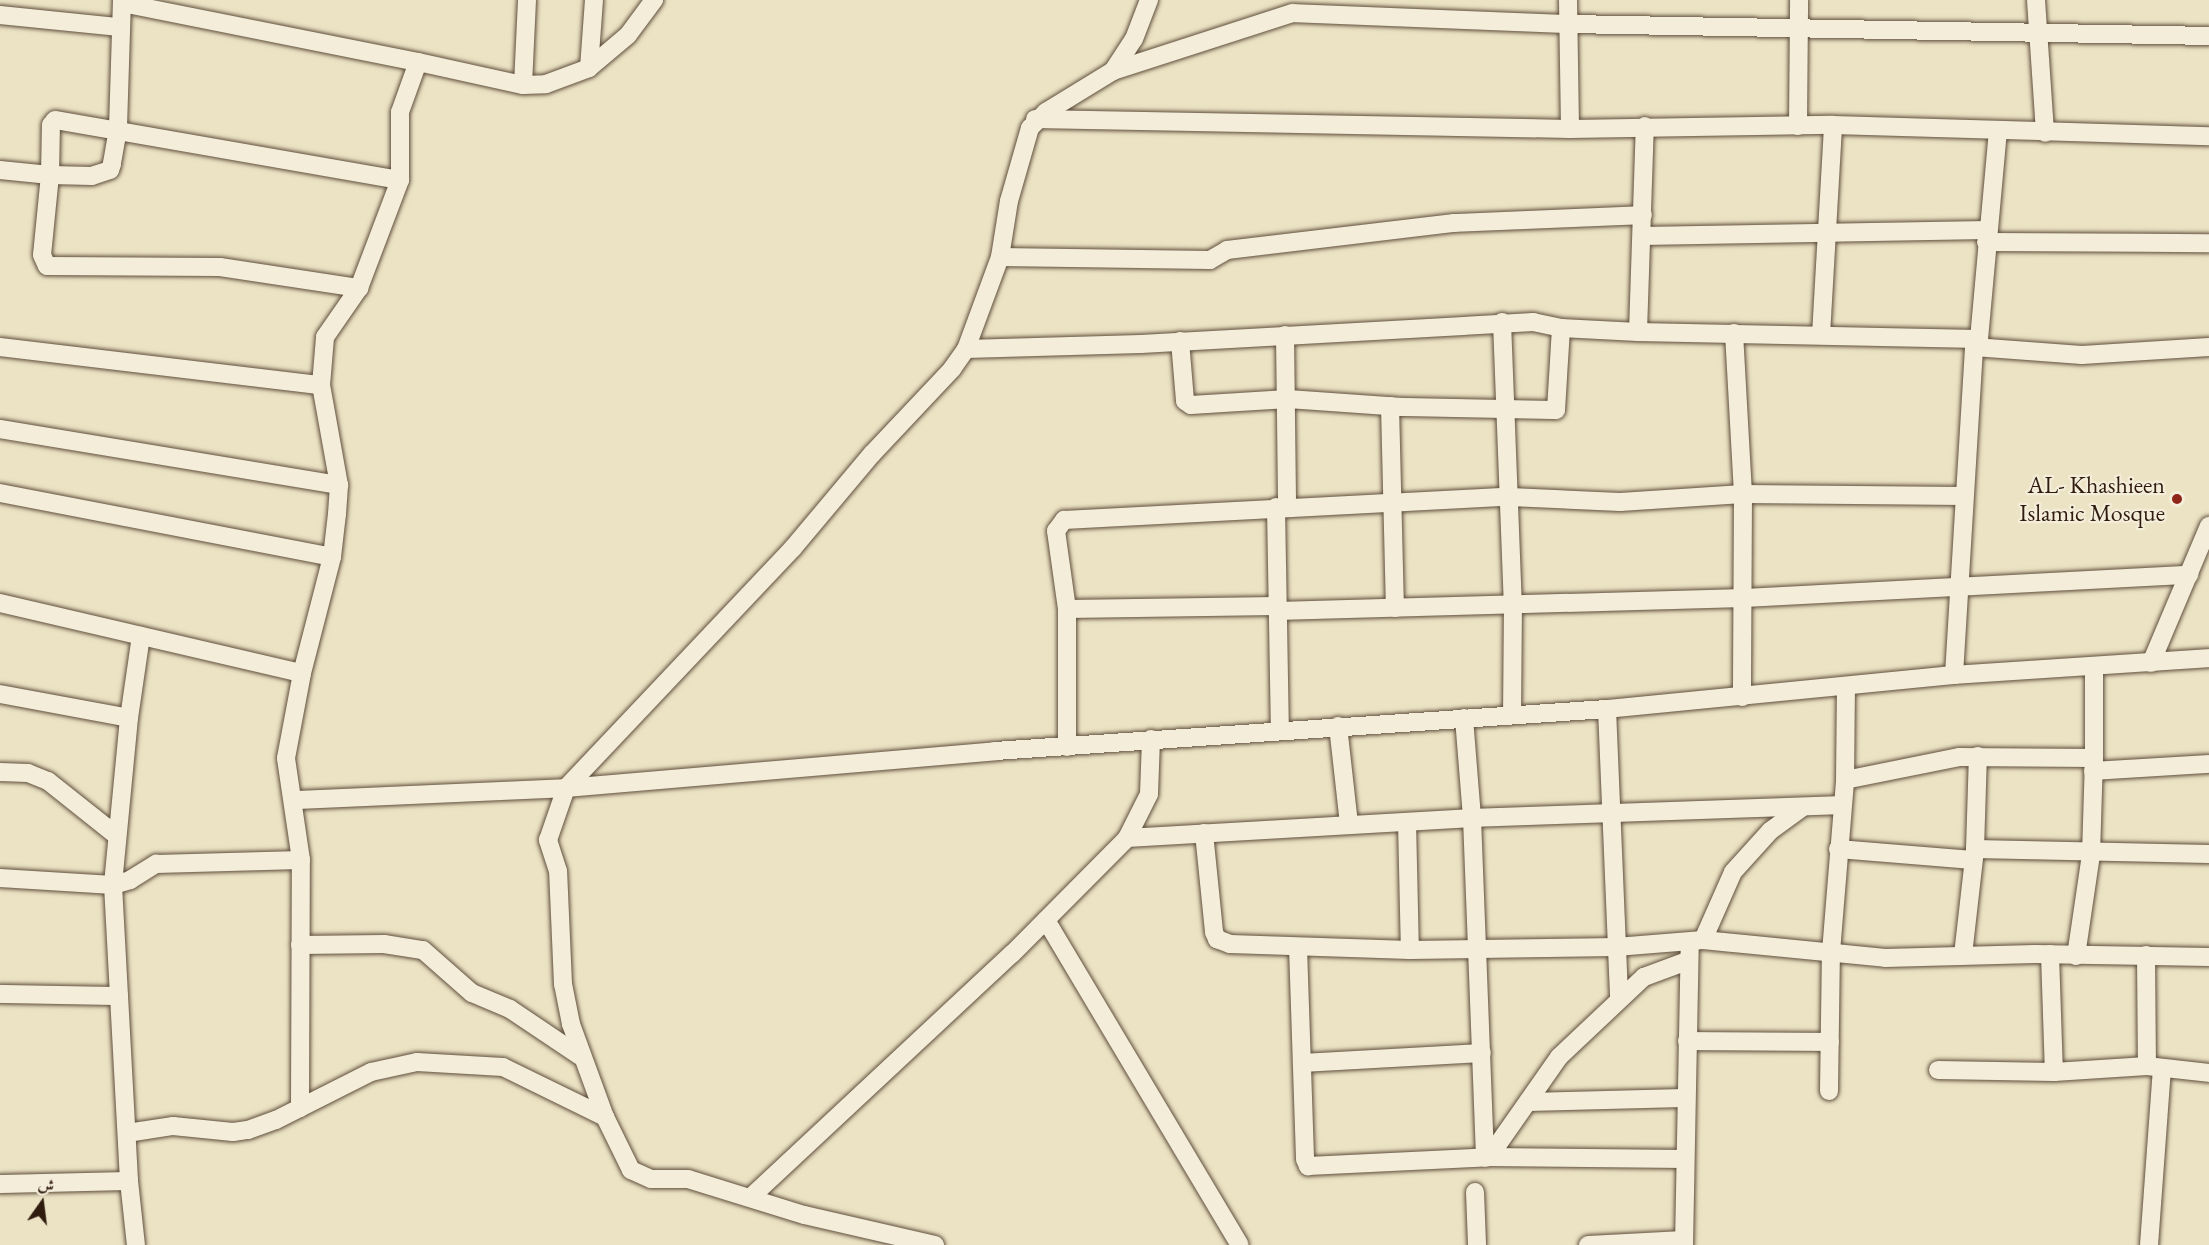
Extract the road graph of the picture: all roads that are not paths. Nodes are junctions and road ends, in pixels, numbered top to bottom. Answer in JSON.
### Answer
{"nodes":[{"id":1,"x":527,"y":0,"type":"edge"},
{"id":2,"x":594,"y":0,"type":"edge"},
{"id":3,"x":654,"y":0,"type":"edge"},
{"id":4,"x":1149,"y":0,"type":"edge"},
{"id":5,"x":1568,"y":0,"type":"edge"},
{"id":6,"x":1799,"y":0,"type":"edge"},
{"id":7,"x":2036,"y":0,"type":"edge"},
{"id":8,"x":122,"y":2,"type":"edge"},
{"id":9,"x":1277,"y":8,"type":"edge"},
{"id":10,"x":0,"y":15,"type":"edge"},
{"id":11,"x":1569,"y":24,"type":"junction"},
{"id":12,"x":119,"y":27,"type":"junction"},
{"id":13,"x":1799,"y":29,"type":"junction"},
{"id":14,"x":2038,"y":31,"type":"junction"},
{"id":15,"x":2209,"y":36,"type":"edge"},
{"id":16,"x":418,"y":62,"type":"junction"},
{"id":17,"x":589,"y":68,"type":"junction"},
{"id":18,"x":1113,"y":71,"type":"junction"},
{"id":19,"x":523,"y":84,"type":"junction"},
{"id":20,"x":1035,"y":119,"type":"junction"},
{"id":21,"x":1833,"y":125,"type":"junction"},
{"id":22,"x":1645,"y":126,"type":"junction"},
{"id":23,"x":1798,"y":126,"type":"junction"},
{"id":24,"x":118,"y":129,"type":"junction"},
{"id":25,"x":1570,"y":129,"type":"junction"},
{"id":26,"x":1998,"y":132,"type":"junction"},
{"id":27,"x":2045,"y":132,"type":"junction"},
{"id":28,"x":2209,"y":136,"type":"edge"},
{"id":29,"x":0,"y":170,"type":"edge"},
{"id":30,"x":50,"y":175,"type":"junction"},
{"id":31,"x":400,"y":180,"type":"junction"},
{"id":32,"x":1642,"y":215,"type":"junction"},
{"id":33,"x":1826,"y":234,"type":"junction"},
{"id":34,"x":1642,"y":236,"type":"junction"},
{"id":35,"x":1986,"y":236,"type":"junction"},
{"id":36,"x":2209,"y":243,"type":"edge"},
{"id":37,"x":1000,"y":257,"type":"junction"},
{"id":38,"x":359,"y":288,"type":"junction"},
{"id":39,"x":1502,"y":322,"type":"junction"},
{"id":40,"x":1561,"y":328,"type":"junction"},
{"id":41,"x":1638,"y":332,"type":"junction"},
{"id":42,"x":1734,"y":333,"type":"junction"},
{"id":43,"x":1285,"y":335,"type":"junction"},
{"id":44,"x":1821,"y":335,"type":"junction"},
{"id":45,"x":1180,"y":341,"type":"junction"},
{"id":46,"x":1976,"y":343,"type":"junction"},
{"id":47,"x":0,"y":347,"type":"edge"},
{"id":48,"x":2209,"y":347,"type":"edge"},
{"id":49,"x":966,"y":349,"type":"junction"},
{"id":50,"x":321,"y":386,"type":"junction"},
{"id":51,"x":1288,"y":399,"type":"junction"},
{"id":52,"x":1390,"y":406,"type":"junction"},
{"id":53,"x":1504,"y":409,"type":"junction"},
{"id":54,"x":0,"y":429,"type":"edge"},
{"id":55,"x":339,"y":484,"type":"junction"},
{"id":56,"x":0,"y":493,"type":"edge"},
{"id":57,"x":1743,"y":494,"type":"junction"},
{"id":58,"x":1964,"y":496,"type":"junction"},
{"id":59,"x":1510,"y":497,"type":"junction"},
{"id":60,"x":1392,"y":502,"type":"junction"},
{"id":61,"x":1282,"y":507,"type":"junction"},
{"id":62,"x":2209,"y":526,"type":"edge"},
{"id":63,"x":332,"y":557,"type":"junction"},
{"id":64,"x":2203,"y":557,"type":"edge"},
{"id":65,"x":2189,"y":575,"type":"junction"},
{"id":66,"x":1957,"y":586,"type":"junction"},
{"id":67,"x":1744,"y":598,"type":"junction"},
{"id":68,"x":0,"y":603,"type":"edge"},
{"id":69,"x":1513,"y":603,"type":"junction"},
{"id":70,"x":1395,"y":608,"type":"junction"},
{"id":71,"x":1067,"y":609,"type":"junction"},
{"id":72,"x":1276,"y":609,"type":"junction"},
{"id":73,"x":141,"y":636,"type":"junction"},
{"id":74,"x":2209,"y":658,"type":"edge"},
{"id":75,"x":2151,"y":663,"type":"junction"},
{"id":76,"x":2094,"y":667,"type":"junction"},
{"id":77,"x":302,"y":673,"type":"junction"},
{"id":78,"x":1954,"y":675,"type":"junction"},
{"id":79,"x":1846,"y":686,"type":"junction"},
{"id":80,"x":0,"y":694,"type":"edge"},
{"id":81,"x":1742,"y":697,"type":"junction"},
{"id":82,"x":1607,"y":709,"type":"junction"},
{"id":83,"x":1512,"y":715,"type":"junction"},
{"id":84,"x":129,"y":718,"type":"junction"},
{"id":85,"x":1464,"y":718,"type":"junction"},
{"id":86,"x":1338,"y":726,"type":"junction"},
{"id":87,"x":1280,"y":730,"type":"junction"},
{"id":88,"x":1150,"y":739,"type":"junction"},
{"id":89,"x":1067,"y":747,"type":"junction"},
{"id":90,"x":1978,"y":756,"type":"junction"},
{"id":91,"x":2094,"y":765,"type":"junction"},
{"id":92,"x":2209,"y":765,"type":"edge"},
{"id":93,"x":0,"y":772,"type":"edge"},
{"id":94,"x":1845,"y":780,"type":"junction"},
{"id":95,"x":566,"y":788,"type":"junction"},
{"id":96,"x":295,"y":800,"type":"junction"},
{"id":97,"x":1842,"y":805,"type":"junction"},
{"id":98,"x":1802,"y":808,"type":"junction"},
{"id":99,"x":1612,"y":813,"type":"junction"},
{"id":100,"x":1472,"y":818,"type":"junction"},
{"id":101,"x":1407,"y":822,"type":"junction"},
{"id":102,"x":1349,"y":824,"type":"junction"},
{"id":103,"x":1204,"y":833,"type":"junction"},
{"id":104,"x":116,"y":835,"type":"junction"},
{"id":105,"x":1127,"y":838,"type":"junction"},
{"id":106,"x":1838,"y":849,"type":"junction"},
{"id":107,"x":2091,"y":854,"type":"junction"},
{"id":108,"x":2209,"y":854,"type":"edge"},
{"id":109,"x":1974,"y":855,"type":"junction"},
{"id":110,"x":301,"y":860,"type":"junction"},
{"id":111,"x":0,"y":878,"type":"edge"},
{"id":112,"x":113,"y":885,"type":"junction"},
{"id":113,"x":1046,"y":921,"type":"junction"},
{"id":114,"x":300,"y":945,"type":"junction"},
{"id":115,"x":1298,"y":947,"type":"junction"},
{"id":116,"x":1616,"y":947,"type":"junction"},
{"id":117,"x":1693,"y":948,"type":"junction"},
{"id":118,"x":1476,"y":949,"type":"junction"},
{"id":119,"x":1410,"y":950,"type":"junction"},
{"id":120,"x":1831,"y":952,"type":"junction"},
{"id":121,"x":2050,"y":954,"type":"junction"},
{"id":122,"x":1963,"y":955,"type":"junction"},
{"id":123,"x":2146,"y":955,"type":"junction"},
{"id":124,"x":2076,"y":956,"type":"junction"},
{"id":125,"x":2209,"y":957,"type":"edge"},
{"id":126,"x":0,"y":994,"type":"edge"},
{"id":127,"x":119,"y":996,"type":"junction"},
{"id":128,"x":1619,"y":999,"type":"junction"},
{"id":129,"x":1687,"y":1041,"type":"junction"},
{"id":130,"x":1830,"y":1042,"type":"junction"},
{"id":131,"x":1482,"y":1053,"type":"junction"},
{"id":132,"x":580,"y":1056,"type":"junction"},
{"id":133,"x":1302,"y":1063,"type":"junction"},
{"id":134,"x":2154,"y":1067,"type":"junction"},
{"id":135,"x":1938,"y":1070,"type":"dead end"},
{"id":136,"x":2054,"y":1072,"type":"junction"},
{"id":137,"x":2209,"y":1073,"type":"edge"},
{"id":138,"x":1829,"y":1090,"type":"dead end"},
{"id":139,"x":1684,"y":1098,"type":"junction"},
{"id":140,"x":1528,"y":1102,"type":"junction"},
{"id":141,"x":300,"y":1108,"type":"junction"},
{"id":142,"x":605,"y":1117,"type":"junction"},
{"id":143,"x":127,"y":1133,"type":"junction"},
{"id":144,"x":1487,"y":1158,"type":"junction"},
{"id":145,"x":1685,"y":1159,"type":"junction"},
{"id":146,"x":129,"y":1181,"type":"junction"},
{"id":147,"x":0,"y":1184,"type":"edge"},
{"id":148,"x":1476,"y":1192,"type":"dead end"},
{"id":149,"x":751,"y":1197,"type":"junction"},
{"id":150,"x":1684,"y":1242,"type":"edge"},
{"id":151,"x":136,"y":1245,"type":"edge"},
{"id":152,"x":935,"y":1245,"type":"edge"},
{"id":153,"x":1240,"y":1245,"type":"edge"},
{"id":154,"x":1477,"y":1245,"type":"edge"},
{"id":155,"x":1588,"y":1245,"type":"edge"},
{"id":156,"x":2149,"y":1245,"type":"edge"}],
"edges":[{"from":1,"to":19,"type":"street"},
{"from":2,"to":17,"type":"street"},
{"from":3,"to":17,"type":"street"},
{"from":4,"to":18,"type":"street"},
{"from":5,"to":11,"type":"street"},
{"from":6,"to":13,"type":"street"},
{"from":7,"to":14,"type":"street"},
{"from":8,"to":12,"type":"street"},
{"from":8,"to":16,"type":"street"},
{"from":9,"to":11,"type":"street"},
{"from":9,"to":18,"type":"street"},
{"from":10,"to":12,"type":"street"},
{"from":11,"to":13,"type":"street"},
{"from":11,"to":25,"type":"street"},
{"from":12,"to":24,"type":"street"},
{"from":13,"to":14,"type":"street"},
{"from":13,"to":23,"type":"street"},
{"from":14,"to":15,"type":"street"},
{"from":14,"to":27,"type":"street"},
{"from":16,"to":19,"type":"street"},
{"from":16,"to":31,"type":"street"},
{"from":17,"to":19,"type":"street"},
{"from":18,"to":20,"type":"street"},
{"from":20,"to":25,"type":"street"},
{"from":20,"to":37,"type":"street"},
{"from":21,"to":23,"type":"street"},
{"from":21,"to":26,"type":"street"},
{"from":21,"to":33,"type":"street"},
{"from":22,"to":23,"type":"street"},
{"from":22,"to":25,"type":"street"},
{"from":22,"to":32,"type":"street"},
{"from":24,"to":30,"type":"street"},
{"from":24,"to":30,"type":"street"},
{"from":24,"to":31,"type":"street"},
{"from":26,"to":27,"type":"street"},
{"from":26,"to":35,"type":"street"},
{"from":27,"to":28,"type":"street"},
{"from":29,"to":30,"type":"street"},
{"from":30,"to":38,"type":"street"},
{"from":31,"to":38,"type":"street"},
{"from":32,"to":34,"type":"street"},
{"from":32,"to":37,"type":"street"},
{"from":33,"to":34,"type":"street"},
{"from":33,"to":35,"type":"street"},
{"from":33,"to":44,"type":"street"},
{"from":34,"to":41,"type":"street"},
{"from":35,"to":36,"type":"street"},
{"from":35,"to":46,"type":"street"},
{"from":37,"to":49,"type":"street"},
{"from":38,"to":50,"type":"street"},
{"from":39,"to":40,"type":"street"},
{"from":39,"to":43,"type":"street"},
{"from":39,"to":53,"type":"street"},
{"from":40,"to":41,"type":"street"},
{"from":40,"to":53,"type":"street"},
{"from":41,"to":42,"type":"street"},
{"from":42,"to":44,"type":"street"},
{"from":42,"to":57,"type":"street"},
{"from":43,"to":45,"type":"street"},
{"from":43,"to":51,"type":"street"},
{"from":44,"to":46,"type":"street"},
{"from":45,"to":49,"type":"street"},
{"from":45,"to":51,"type":"street"},
{"from":46,"to":48,"type":"street"},
{"from":46,"to":58,"type":"street"},
{"from":47,"to":50,"type":"street"},
{"from":49,"to":95,"type":"street"},
{"from":50,"to":55,"type":"street"},
{"from":51,"to":52,"type":"street"},
{"from":51,"to":61,"type":"street"},
{"from":52,"to":53,"type":"street"},
{"from":52,"to":60,"type":"street"},
{"from":53,"to":59,"type":"street"},
{"from":54,"to":55,"type":"street"},
{"from":55,"to":63,"type":"street"},
{"from":56,"to":63,"type":"street"},
{"from":57,"to":58,"type":"street"},
{"from":57,"to":59,"type":"street"},
{"from":57,"to":67,"type":"street"},
{"from":58,"to":66,"type":"street"},
{"from":59,"to":60,"type":"street"},
{"from":59,"to":69,"type":"street"},
{"from":60,"to":61,"type":"street"},
{"from":60,"to":70,"type":"street"},
{"from":61,"to":71,"type":"street"},
{"from":61,"to":72,"type":"street"},
{"from":62,"to":64,"type":"street"},
{"from":63,"to":77,"type":"street"},
{"from":64,"to":65,"type":"street"},
{"from":65,"to":66,"type":"street"},
{"from":65,"to":75,"type":"street"},
{"from":66,"to":67,"type":"street"},
{"from":66,"to":78,"type":"street"},
{"from":67,"to":69,"type":"street"},
{"from":67,"to":81,"type":"street"},
{"from":68,"to":73,"type":"street"},
{"from":69,"to":70,"type":"street"},
{"from":69,"to":83,"type":"street"},
{"from":70,"to":72,"type":"street"},
{"from":71,"to":72,"type":"street"},
{"from":71,"to":89,"type":"street"},
{"from":72,"to":87,"type":"street"},
{"from":73,"to":77,"type":"street"},
{"from":73,"to":84,"type":"street"},
{"from":74,"to":75,"type":"street"},
{"from":75,"to":76,"type":"street"},
{"from":76,"to":78,"type":"street"},
{"from":76,"to":91,"type":"street"},
{"from":77,"to":96,"type":"street"},
{"from":78,"to":79,"type":"street"},
{"from":79,"to":81,"type":"street"},
{"from":79,"to":94,"type":"street"},
{"from":80,"to":84,"type":"street"},
{"from":81,"to":82,"type":"street"},
{"from":82,"to":83,"type":"street"},
{"from":82,"to":99,"type":"street"},
{"from":83,"to":85,"type":"street"},
{"from":84,"to":104,"type":"street"},
{"from":85,"to":86,"type":"street"},
{"from":85,"to":100,"type":"street"},
{"from":86,"to":87,"type":"street"},
{"from":86,"to":102,"type":"street"},
{"from":87,"to":88,"type":"street"},
{"from":88,"to":89,"type":"street"},
{"from":88,"to":105,"type":"street"},
{"from":89,"to":95,"type":"street"},
{"from":90,"to":91,"type":"street"},
{"from":90,"to":94,"type":"street"},
{"from":90,"to":109,"type":"street"},
{"from":91,"to":92,"type":"street"},
{"from":91,"to":107,"type":"street"},
{"from":93,"to":104,"type":"street"},
{"from":94,"to":97,"type":"street"},
{"from":95,"to":96,"type":"street"},
{"from":95,"to":132,"type":"street"},
{"from":96,"to":110,"type":"street"},
{"from":97,"to":98,"type":"street"},
{"from":97,"to":106,"type":"street"},
{"from":98,"to":99,"type":"street"},
{"from":98,"to":117,"type":"street"},
{"from":99,"to":100,"type":"street"},
{"from":99,"to":116,"type":"street"},
{"from":100,"to":101,"type":"street"},
{"from":100,"to":118,"type":"street"},
{"from":101,"to":102,"type":"street"},
{"from":101,"to":119,"type":"street"},
{"from":102,"to":103,"type":"street"},
{"from":103,"to":105,"type":"street"},
{"from":103,"to":115,"type":"street"},
{"from":104,"to":112,"type":"street"},
{"from":105,"to":113,"type":"street"},
{"from":106,"to":109,"type":"street"},
{"from":106,"to":120,"type":"street"},
{"from":107,"to":108,"type":"street"},
{"from":107,"to":109,"type":"street"},
{"from":107,"to":124,"type":"street"},
{"from":109,"to":122,"type":"street"},
{"from":110,"to":112,"type":"street"},
{"from":110,"to":114,"type":"street"},
{"from":111,"to":112,"type":"street"},
{"from":112,"to":127,"type":"street"},
{"from":113,"to":149,"type":"street"},
{"from":113,"to":153,"type":"street"},
{"from":114,"to":132,"type":"street"},
{"from":114,"to":141,"type":"street"},
{"from":115,"to":119,"type":"street"},
{"from":115,"to":133,"type":"street"},
{"from":116,"to":117,"type":"street"},
{"from":116,"to":118,"type":"street"},
{"from":116,"to":128,"type":"street"},
{"from":117,"to":120,"type":"street"},
{"from":117,"to":128,"type":"street"},
{"from":117,"to":129,"type":"street"},
{"from":118,"to":119,"type":"street"},
{"from":118,"to":131,"type":"street"},
{"from":120,"to":122,"type":"street"},
{"from":120,"to":130,"type":"street"},
{"from":121,"to":122,"type":"street"},
{"from":121,"to":124,"type":"street"},
{"from":121,"to":136,"type":"street"},
{"from":123,"to":124,"type":"street"},
{"from":123,"to":125,"type":"street"},
{"from":123,"to":134,"type":"street"},
{"from":126,"to":127,"type":"street"},
{"from":127,"to":143,"type":"street"},
{"from":128,"to":140,"type":"street"},
{"from":129,"to":130,"type":"street"},
{"from":129,"to":139,"type":"street"},
{"from":130,"to":138,"type":"street"},
{"from":131,"to":133,"type":"street"},
{"from":131,"to":144,"type":"street"},
{"from":132,"to":142,"type":"street"},
{"from":133,"to":144,"type":"street"},
{"from":134,"to":136,"type":"street"},
{"from":134,"to":137,"type":"street"},
{"from":134,"to":156,"type":"street"},
{"from":135,"to":136,"type":"street"},
{"from":139,"to":140,"type":"street"},
{"from":139,"to":145,"type":"street"},
{"from":140,"to":144,"type":"street"},
{"from":141,"to":142,"type":"street"},
{"from":141,"to":143,"type":"street"},
{"from":142,"to":149,"type":"street"},
{"from":143,"to":146,"type":"street"},
{"from":144,"to":145,"type":"street"},
{"from":145,"to":150,"type":"street"},
{"from":146,"to":147,"type":"street"},
{"from":146,"to":151,"type":"street"},
{"from":148,"to":154,"type":"street"},
{"from":149,"to":152,"type":"street"},
{"from":150,"to":155,"type":"street"}]}
